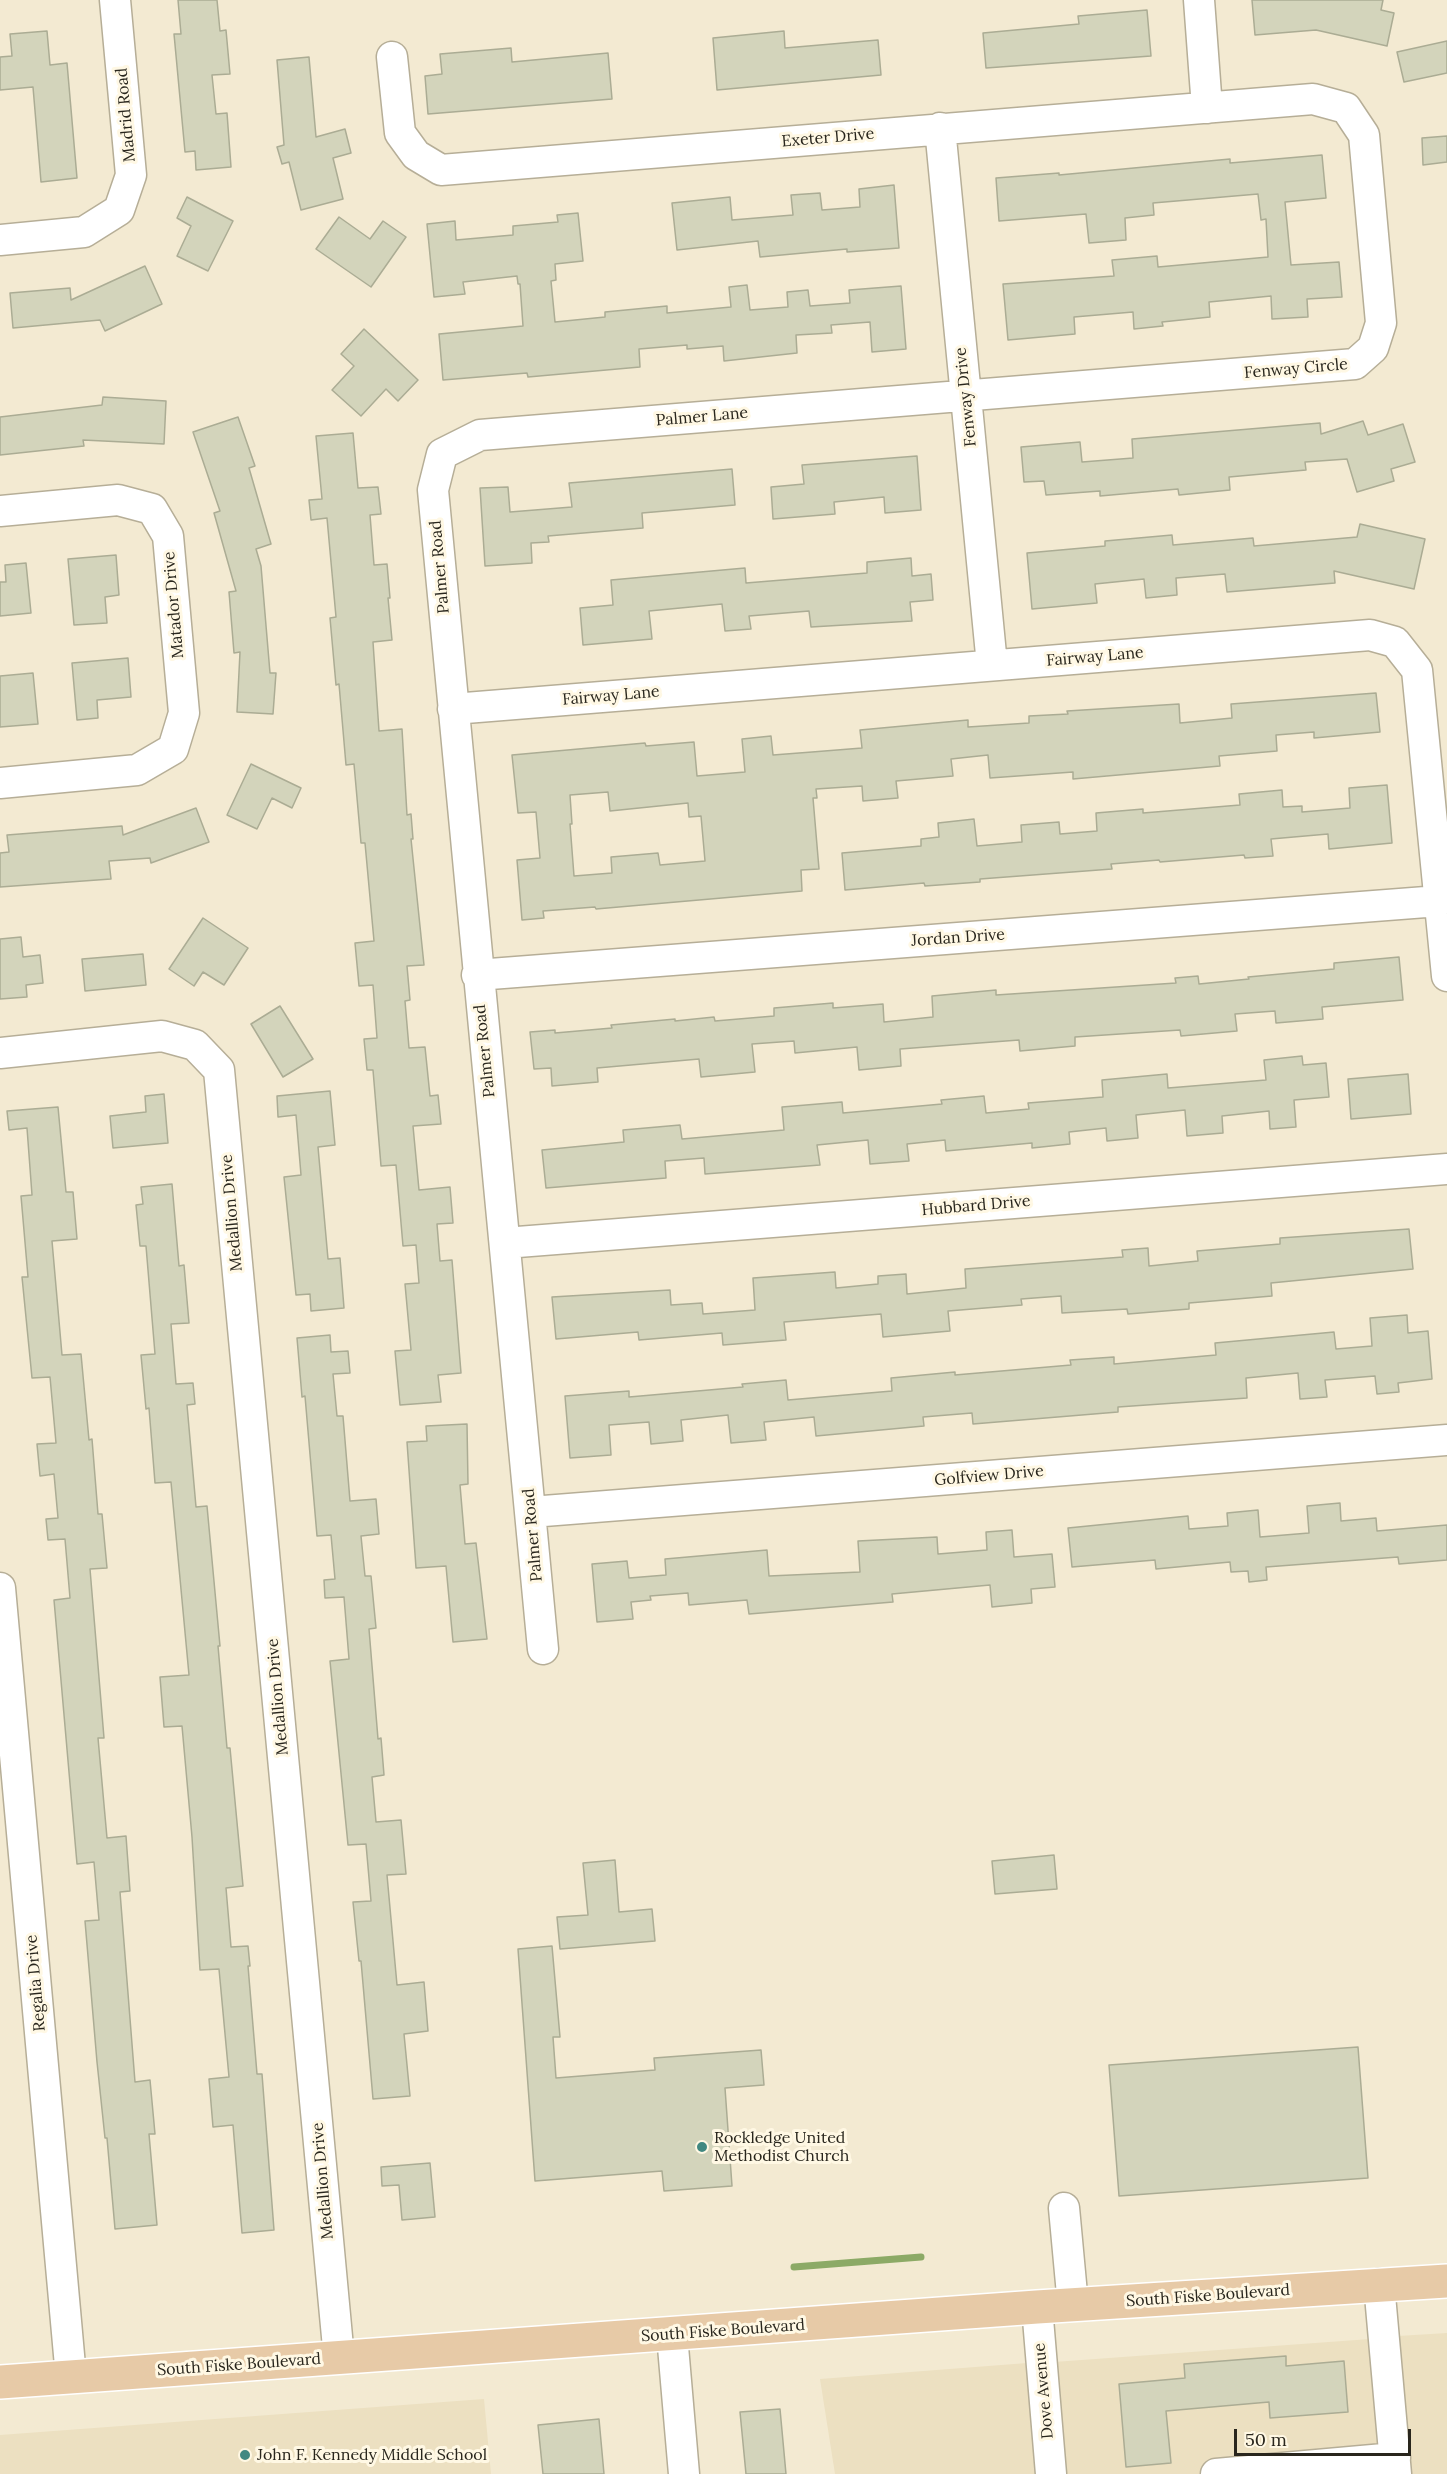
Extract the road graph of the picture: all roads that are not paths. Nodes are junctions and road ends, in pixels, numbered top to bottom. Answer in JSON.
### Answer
{"nodes":[{"id":1,"x":116,"y":0,"type":"edge"},
{"id":2,"x":1199,"y":0,"type":"edge"},
{"id":3,"x":392,"y":57,"type":"dead end"},
{"id":4,"x":1208,"y":108,"type":"junction"},
{"id":5,"x":1346,"y":108,"type":"joint"},
{"id":6,"x":940,"y":128,"type":"junction"},
{"id":7,"x":0,"y":240,"type":"edge"},
{"id":8,"x":966,"y":396,"type":"junction"},
{"id":9,"x":442,"y":454,"type":"joint"},
{"id":10,"x":0,"y":511,"type":"edge"},
{"id":11,"x":992,"y":665,"type":"junction"},
{"id":12,"x":453,"y":709,"type":"junction"},
{"id":13,"x":0,"y":783,"type":"edge"},
{"id":14,"x":1439,"y":901,"type":"junction"},
{"id":15,"x":477,"y":975,"type":"junction"},
{"id":16,"x":1447,"y":976,"type":"edge"},
{"id":17,"x":0,"y":1053,"type":"edge"},
{"id":18,"x":1447,"y":1169,"type":"edge"},
{"id":19,"x":505,"y":1243,"type":"junction"},
{"id":20,"x":1447,"y":1440,"type":"edge"},
{"id":21,"x":531,"y":1512,"type":"junction"},
{"id":22,"x":0,"y":1588,"type":"edge"},
{"id":23,"x":543,"y":1649,"type":"dead end"},
{"id":24,"x":1064,"y":2208,"type":"dead end"},
{"id":25,"x":1447,"y":2281,"type":"edge"},
{"id":26,"x":1379,"y":2284,"type":"junction"},
{"id":27,"x":1072,"y":2305,"type":"junction"},
{"id":28,"x":1037,"y":2307,"type":"junction"},
{"id":29,"x":672,"y":2335,"type":"junction"},
{"id":30,"x":339,"y":2358,"type":"junction"},
{"id":31,"x":71,"y":2377,"type":"junction"},
{"id":32,"x":0,"y":2382,"type":"edge"},
{"id":33,"x":1396,"y":2466,"type":"edge"},
{"id":34,"x":684,"y":2474,"type":"edge"},
{"id":35,"x":1051,"y":2474,"type":"edge"},
{"id":36,"x":1216,"y":2474,"type":"edge"}],
"edges":[{"from":1,"to":7,"type":"street","name":"Madrid Road"},
{"from":2,"to":4,"type":"street"},
{"from":3,"to":6,"type":"street","name":"Exeter Drive"},
{"from":4,"to":5,"type":"street","name":"Exeter Drive"},
{"from":4,"to":6,"type":"street","name":"Exeter Drive"},
{"from":5,"to":8,"type":"street","name":"Fenway Circle"},
{"from":6,"to":8,"type":"street","name":"Fenway Drive"},
{"from":8,"to":9,"type":"street","name":"Palmer Lane"},
{"from":8,"to":11,"type":"street","name":"Fenway Drive"},
{"from":9,"to":12,"type":"street","name":"Palmer Road"},
{"from":10,"to":13,"type":"street","name":"Matador Drive"},
{"from":11,"to":12,"type":"street","name":"Fairway Lane"},
{"from":11,"to":14,"type":"street","name":"Fairway Lane"},
{"from":12,"to":15,"type":"street","name":"Palmer Road"},
{"from":14,"to":15,"type":"street","name":"Jordan Drive"},
{"from":14,"to":16,"type":"street","name":"Fairway Lane"},
{"from":15,"to":19,"type":"street","name":"Palmer Road"},
{"from":17,"to":30,"type":"street","name":"Medallion Drive"},
{"from":18,"to":19,"type":"street","name":"Hubbard Drive"},
{"from":19,"to":21,"type":"street","name":"Palmer Road"},
{"from":20,"to":21,"type":"street","name":"Golfview Drive"},
{"from":21,"to":23,"type":"street","name":"Palmer Road"},
{"from":22,"to":31,"type":"street","name":"Regalia Drive"},
{"from":24,"to":27,"type":"street"},
{"from":25,"to":26,"type":"main road","name":"South Fiske Boulevard"},
{"from":26,"to":27,"type":"main road","name":"South Fiske Boulevard"},
{"from":26,"to":33,"type":"street"},
{"from":27,"to":28,"type":"main road","name":"South Fiske Boulevard"},
{"from":28,"to":29,"type":"main road","name":"South Fiske Boulevard"},
{"from":28,"to":35,"type":"street","name":"Dove Avenue"},
{"from":29,"to":30,"type":"main road","name":"South Fiske Boulevard"},
{"from":29,"to":34,"type":"street"},
{"from":30,"to":31,"type":"main road","name":"South Fiske Boulevard"},
{"from":31,"to":32,"type":"main road","name":"South Fiske Boulevard"},
{"from":33,"to":36,"type":"street"}]}
